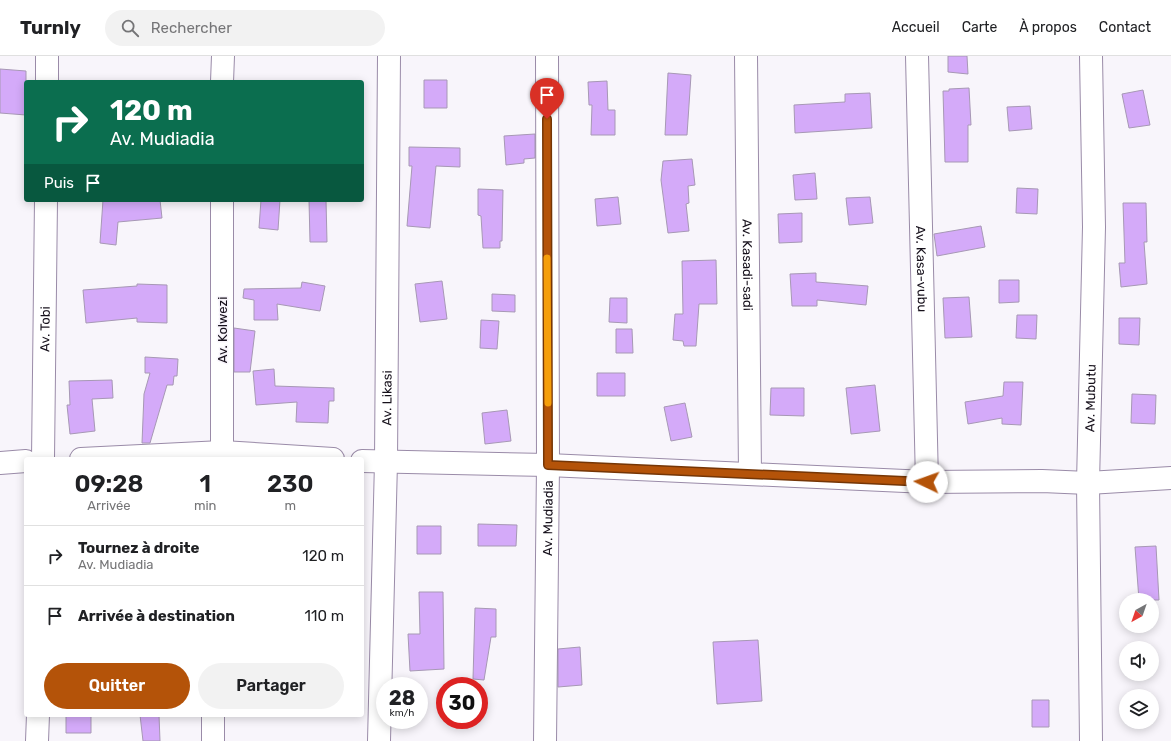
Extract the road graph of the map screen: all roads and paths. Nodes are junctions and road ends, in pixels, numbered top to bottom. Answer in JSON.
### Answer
{"nodes":[{"id":1,"x":47,"y":56,"type":"edge"},
{"id":2,"x":222,"y":56,"type":"edge"},
{"id":3,"x":389,"y":56,"type":"edge"},
{"id":4,"x":547,"y":56,"type":"edge"},
{"id":5,"x":746,"y":56,"type":"edge"},
{"id":6,"x":917,"y":56,"type":"edge"},
{"id":7,"x":1091,"y":56,"type":"edge"},
{"id":8,"x":47,"y":80,"type":"edge"},
{"id":9,"x":222,"y":80,"type":"edge"},
{"id":10,"x":46,"y":202,"type":"edge"},
{"id":11,"x":222,"y":202,"type":"edge"},
{"id":12,"x":222,"y":456,"type":"edge"},
{"id":13,"x":43,"y":457,"type":"edge"},
{"id":14,"x":175,"y":457,"type":"edge"},
{"id":15,"x":259,"y":457,"type":"edge"},
{"id":16,"x":364,"y":461,"type":"edge"},
{"id":17,"x":24,"y":462,"type":"edge"},
{"id":18,"x":386,"y":462,"type":"junction"},
{"id":19,"x":0,"y":463,"type":"edge"},
{"id":20,"x":548,"y":465,"type":"junction"},
{"id":21,"x":750,"y":474,"type":"junction"},
{"id":22,"x":1171,"y":478,"type":"edge"},
{"id":23,"x":927,"y":482,"type":"junction"},
{"id":24,"x":1088,"y":483,"type":"junction"},
{"id":25,"x":38,"y":717,"type":"edge"},
{"id":26,"x":213,"y":717,"type":"edge"},
{"id":27,"x":37,"y":741,"type":"edge"},
{"id":28,"x":212,"y":741,"type":"edge"},
{"id":29,"x":379,"y":741,"type":"edge"},
{"id":30,"x":545,"y":741,"type":"edge"},
{"id":31,"x":1091,"y":741,"type":"edge"}],
"edges":[{"from":1,"to":8,"type":"street"},
{"from":2,"to":9,"type":"street"},
{"from":3,"to":18,"type":"street","name":"Av. Likasi"},
{"from":4,"to":20,"type":"street","name":"Av. Mudiadia"},
{"from":5,"to":21,"type":"street","name":"Av. Kasadi-sadi"},
{"from":6,"to":23,"type":"street","name":"Av. Kasa-vubu"},
{"from":7,"to":24,"type":"street","name":"Av. Mubutu"},
{"from":10,"to":13,"type":"street","name":"Av. Tobi"},
{"from":11,"to":12,"type":"street","name":"Av. Kolwezi"},
{"from":12,"to":14,"type":"street"},
{"from":12,"to":15,"type":"street"},
{"from":16,"to":18,"type":"street"},
{"from":17,"to":19,"type":"street"},
{"from":18,"to":20,"type":"street"},
{"from":18,"to":29,"type":"street","name":"Av. Likasi"},
{"from":20,"to":21,"type":"street"},
{"from":20,"to":30,"type":"street","name":"Av. Mudiadia"},
{"from":21,"to":23,"type":"street"},
{"from":22,"to":24,"type":"street"},
{"from":23,"to":24,"type":"street"},
{"from":24,"to":31,"type":"street","name":"Av. Mubutu"},
{"from":25,"to":27,"type":"street"},
{"from":26,"to":28,"type":"street"}]}
